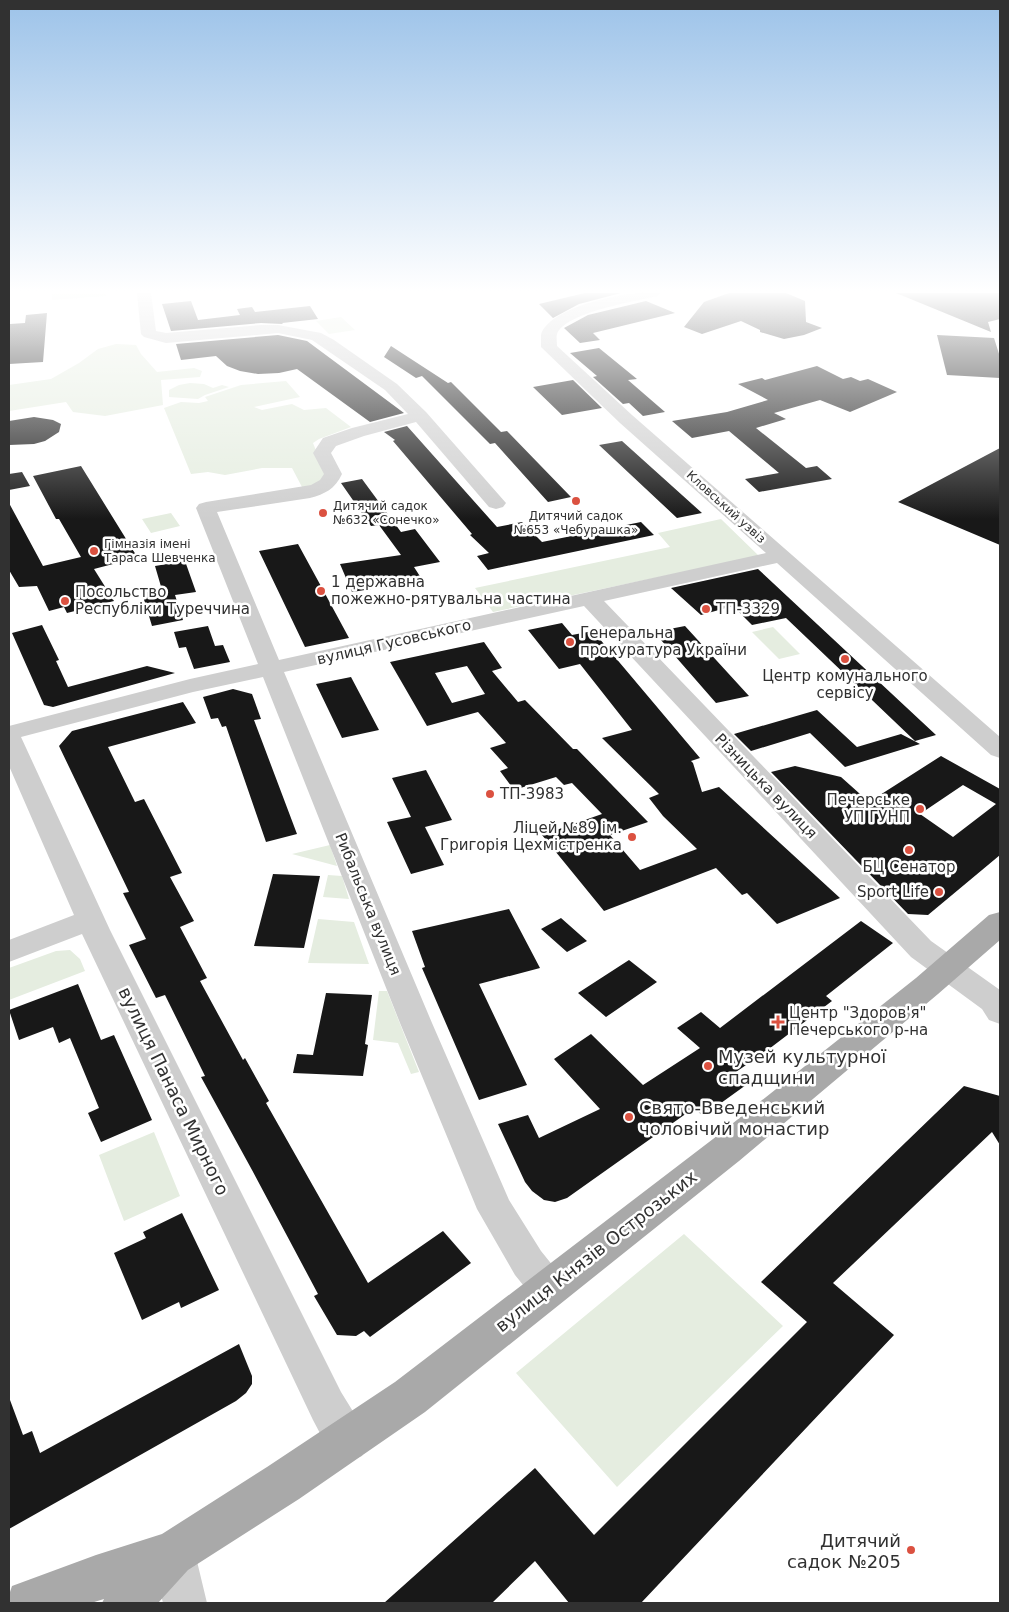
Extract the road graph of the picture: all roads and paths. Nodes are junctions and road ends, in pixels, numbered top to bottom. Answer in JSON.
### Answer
{"nodes":[{"id":1,"x":365,"y":368,"type":"edge"},
{"id":2,"x":570,"y":368,"type":"edge"},
{"id":3,"x":420,"y":416,"type":"junction"},
{"id":4,"x":496,"y":503,"type":"dead end"},
{"id":5,"x":781,"y":556,"type":"junction"},
{"id":6,"x":589,"y":598,"type":"junction"},
{"id":7,"x":272,"y":669,"type":"junction"},
{"id":8,"x":9,"y":733,"type":"edge"},
{"id":9,"x":9,"y":738,"type":"edge"},
{"id":10,"x":1000,"y":750,"type":"edge"},
{"id":11,"x":90,"y":920,"type":"junction"},
{"id":12,"x":1000,"y":923,"type":"edge"},
{"id":13,"x":9,"y":951,"type":"edge"},
{"id":14,"x":947,"y":969,"type":"junction"},
{"id":15,"x":1000,"y":1012,"type":"edge"},
{"id":16,"x":549,"y":1290,"type":"junction"},
{"id":17,"x":347,"y":1441,"type":"junction"},
{"id":18,"x":172,"y":1553,"type":"junction"},
{"id":19,"x":30,"y":1603,"type":"edge"},
{"id":20,"x":126,"y":1603,"type":"edge"},
{"id":21,"x":185,"y":1603,"type":"edge"}],
"edges":[{"from":1,"to":3,"type":"street"},
{"from":2,"to":5,"type":"street","name":"Кловський узвіз"},
{"from":3,"to":4,"type":"street"},
{"from":3,"to":7,"type":"street","name":"Рибальська вулиця"},
{"from":5,"to":6,"type":"street","name":"вулиця Гусовського"},
{"from":5,"to":10,"type":"street","name":"Кловський узвіз"},
{"from":6,"to":7,"type":"street","name":"вулиця Гусовського"},
{"from":6,"to":14,"type":"street","name":"Різницька вулиця"},
{"from":7,"to":8,"type":"street","name":"вулиця Гусовського"},
{"from":7,"to":16,"type":"street","name":"Рибальська вулиця"},
{"from":9,"to":11,"type":"street","name":"вулиця Панаса Мирного"},
{"from":11,"to":13,"type":"street"},
{"from":11,"to":17,"type":"street","name":"вулиця Панаса Мирного"},
{"from":12,"to":14,"type":"main road","name":"вулиця Князів Острозьких"},
{"from":14,"to":15,"type":"street","name":"Різницька вулиця"},
{"from":14,"to":16,"type":"main road","name":"вулиця Князів Острозьких"},
{"from":16,"to":17,"type":"main road","name":"вулиця Князів Острозьких"},
{"from":17,"to":18,"type":"main road","name":"вулиця Князів Острозьких"},
{"from":18,"to":19,"type":"main road","name":"вулиця Князів Острозьких"},
{"from":18,"to":20,"type":"main road","name":"вулиця Князів Острозьких"},
{"from":18,"to":21,"type":"street"}]}
